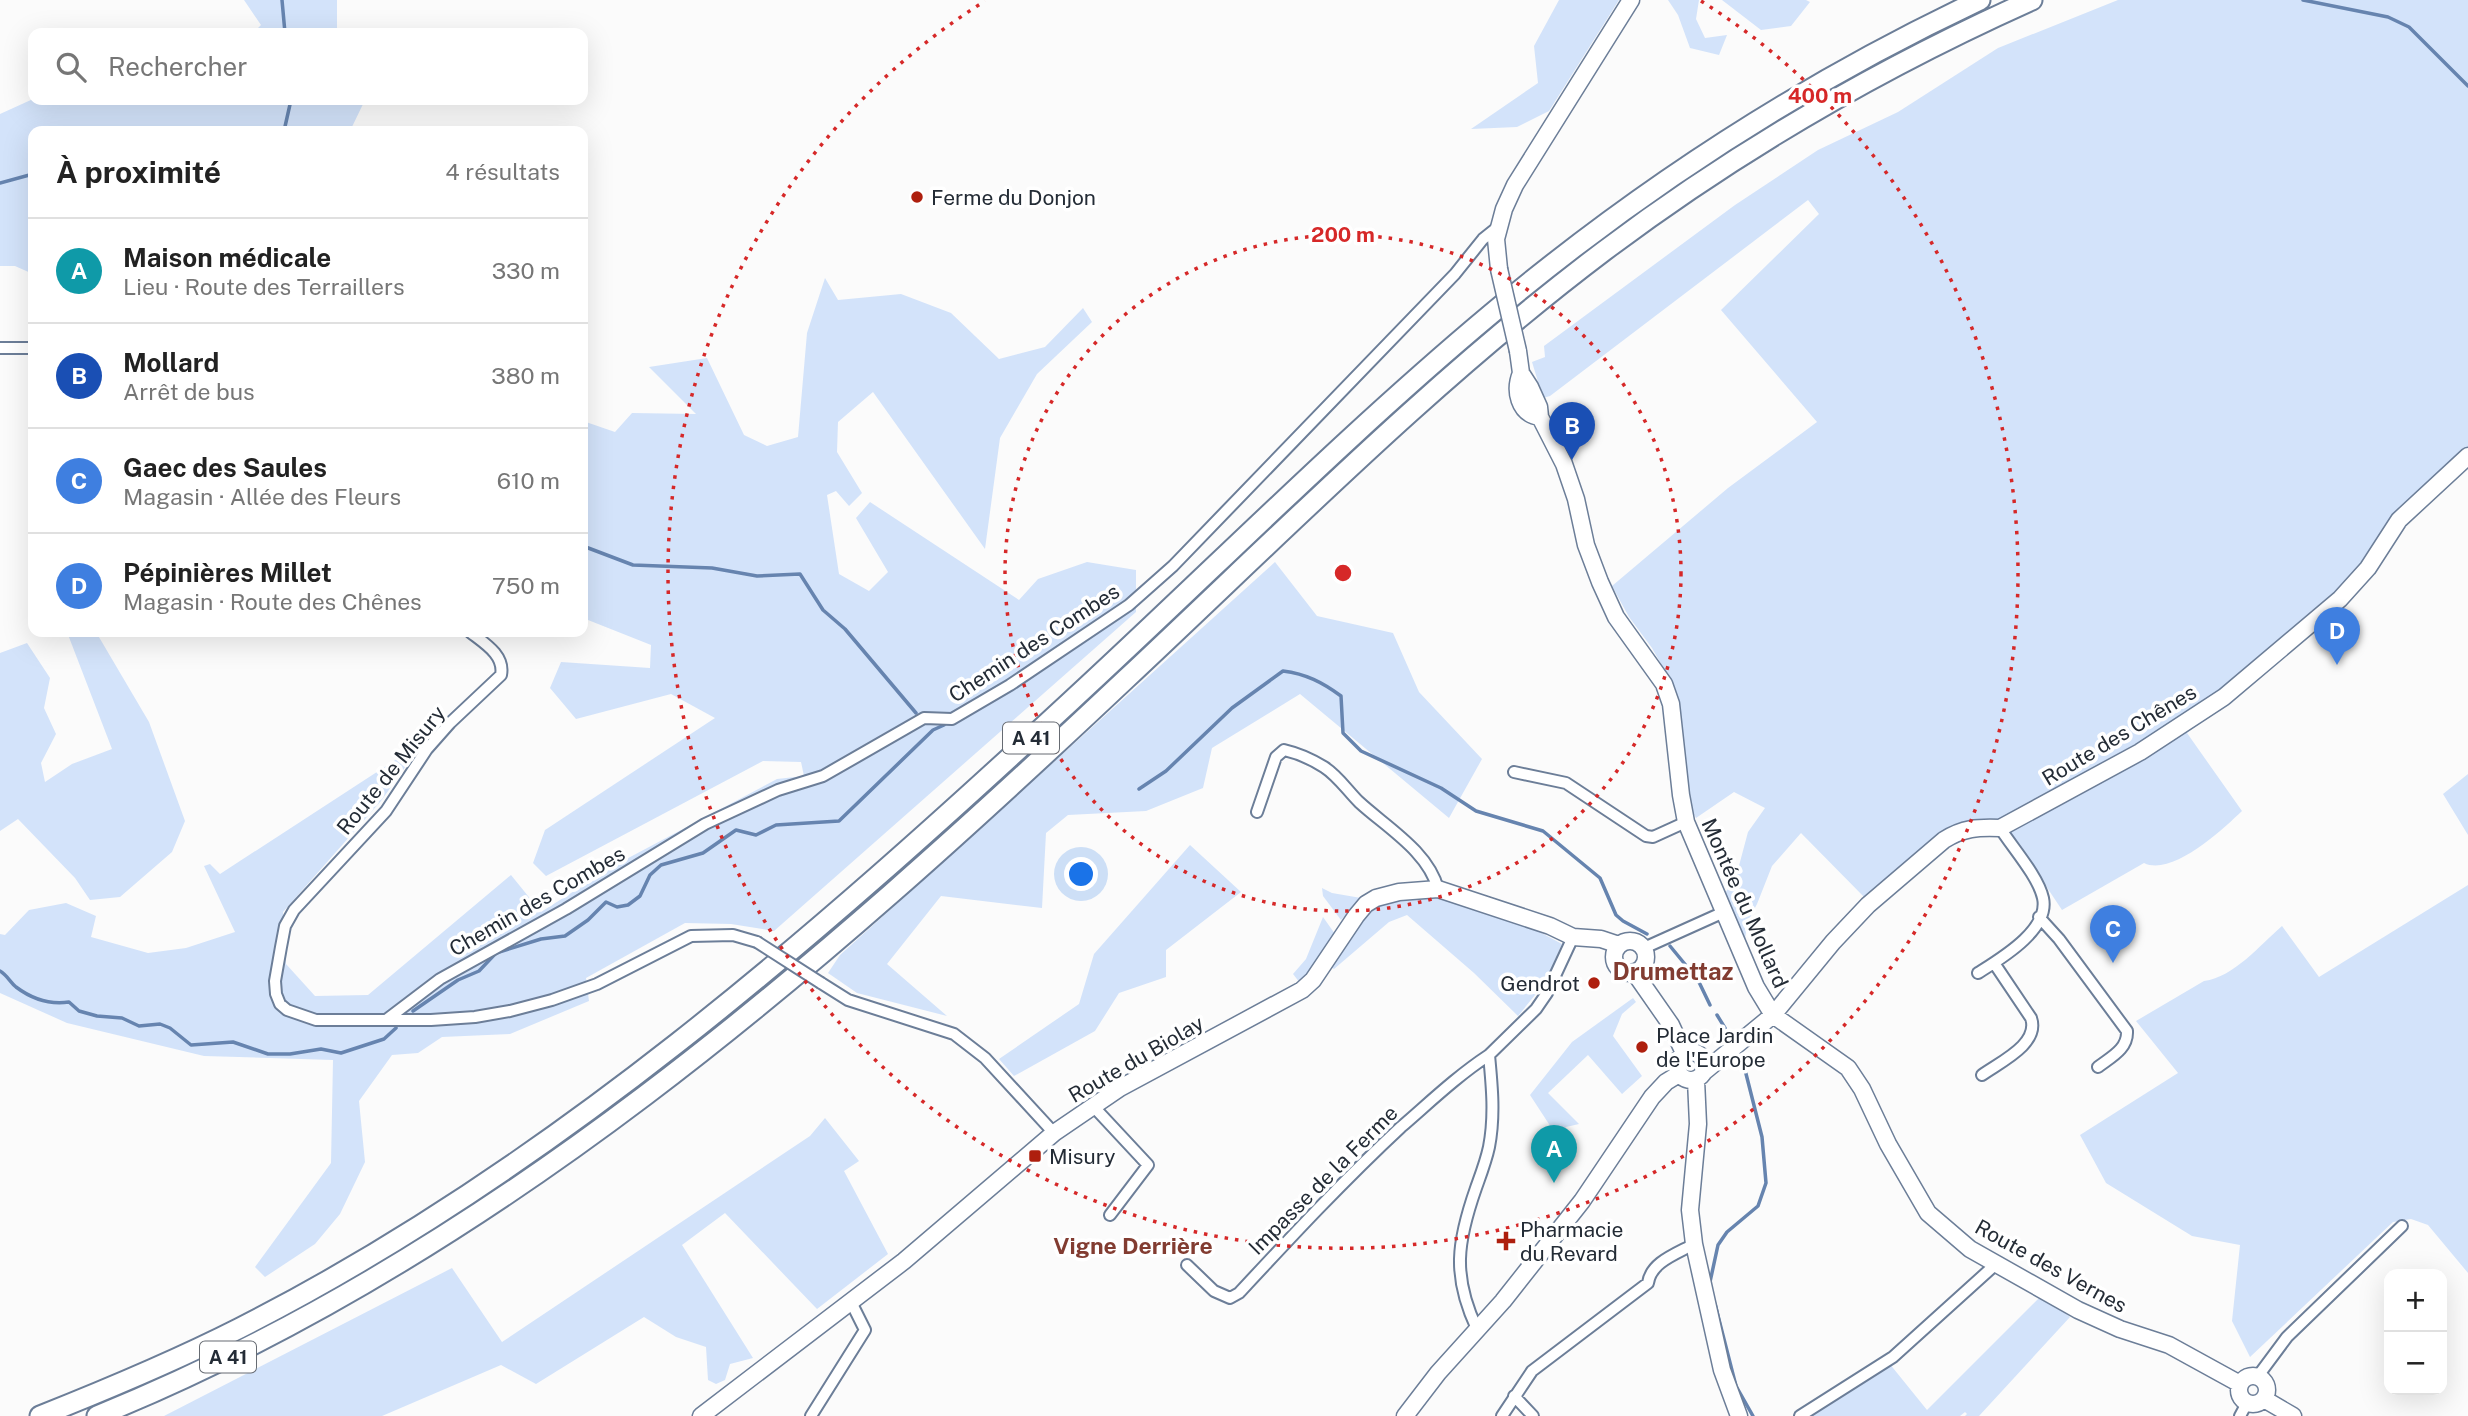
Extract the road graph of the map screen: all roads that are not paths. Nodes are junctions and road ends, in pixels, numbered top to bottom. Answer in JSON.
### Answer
{"nodes":[{"id":1,"x":1631,"y":0,"type":"edge"},
{"id":2,"x":1980,"y":0,"type":"edge"},
{"id":3,"x":2032,"y":0,"type":"edge"},
{"id":4,"x":1500,"y":225,"type":"junction"},
{"id":5,"x":0,"y":348,"type":"edge"},
{"id":6,"x":28,"y":348,"type":"edge"},
{"id":7,"x":2468,"y":456,"type":"edge"},
{"id":8,"x":476,"y":637,"type":"edge"},
{"id":9,"x":1514,"y":772,"type":"dead end"},
{"id":10,"x":1257,"y":812,"type":"dead end"},
{"id":11,"x":1686,"y":822,"type":"junction"},
{"id":12,"x":2000,"y":828,"type":"junction"},
{"id":13,"x":1438,"y":889,"type":"junction"},
{"id":14,"x":1724,"y":912,"type":"junction"},
{"id":15,"x":2039,"y":918,"type":"junction"},
{"id":16,"x":1580,"y":938,"type":"junction"},
{"id":17,"x":1644,"y":948,"type":"junction"},
{"id":18,"x":1617,"y":949,"type":"junction"},
{"id":19,"x":1994,"y":963,"type":"junction"},
{"id":20,"x":1637,"y":970,"type":"junction"},
{"id":21,"x":1978,"y":973,"type":"dead end"},
{"id":22,"x":1773,"y":1016,"type":"junction"},
{"id":23,"x":386,"y":1020,"type":"junction"},
{"id":24,"x":1489,"y":1055,"type":"junction"},
{"id":25,"x":2098,"y":1066,"type":"dead end"},
{"id":26,"x":1689,"y":1068,"type":"junction"},
{"id":27,"x":1982,"y":1074,"type":"dead end"},
{"id":28,"x":1093,"y":1106,"type":"junction"},
{"id":29,"x":1054,"y":1133,"type":"junction"},
{"id":30,"x":1110,"y":1215,"type":"dead end"},
{"id":31,"x":2402,"y":1226,"type":"dead end"},
{"id":32,"x":1694,"y":1244,"type":"junction"},
{"id":33,"x":1186,"y":1265,"type":"dead end"},
{"id":34,"x":1996,"y":1265,"type":"junction"},
{"id":35,"x":852,"y":1302,"type":"junction"},
{"id":36,"x":1477,"y":1329,"type":"junction"},
{"id":37,"x":2258,"y":1376,"type":"junction"},
{"id":38,"x":2241,"y":1384,"type":"junction"},
{"id":39,"x":1514,"y":1396,"type":"junction"},
{"id":40,"x":2250,"y":1406,"type":"edge"},
{"id":41,"x":40,"y":1416,"type":"edge"},
{"id":42,"x":97,"y":1416,"type":"edge"},
{"id":43,"x":701,"y":1416,"type":"edge"},
{"id":44,"x":811,"y":1416,"type":"edge"},
{"id":45,"x":1405,"y":1416,"type":"edge"},
{"id":46,"x":1502,"y":1416,"type":"edge"},
{"id":47,"x":1533,"y":1416,"type":"edge"},
{"id":48,"x":1739,"y":1416,"type":"edge"},
{"id":49,"x":1800,"y":1416,"type":"edge"},
{"id":50,"x":2293,"y":1416,"type":"edge"}],
"edges":[{"from":1,"to":4,"type":"street","name":"Montée du Mollard"},
{"from":2,"to":41,"type":"highway","number":"A 41"},
{"from":3,"to":42,"type":"highway","number":"A 41"},
{"from":4,"to":11,"type":"street","name":"Montée du Mollard","bridge":true},
{"from":4,"to":23,"type":"street","name":"Chemin des Combes"},
{"from":5,"to":6,"type":"street"},
{"from":7,"to":12,"type":"street","name":"Route des Chênes"},
{"from":8,"to":23,"type":"street","name":"Route de Misury"},
{"from":9,"to":11,"type":"street"},
{"from":10,"to":13,"type":"street"},
{"from":11,"to":14,"type":"street","name":"Montée du Mollard"},
{"from":12,"to":15,"type":"street"},
{"from":12,"to":22,"type":"street","name":"Route des Chênes"},
{"from":13,"to":16,"type":"street","name":"Route du Biolay"},
{"from":13,"to":28,"type":"street","name":"Route du Biolay"},
{"from":14,"to":17,"type":"street"},
{"from":14,"to":22,"type":"street","name":"Montée du Mollard"},
{"from":15,"to":19,"type":"street"},
{"from":15,"to":25,"type":"street"},
{"from":16,"to":18,"type":"street","name":"Route du Biolay"},
{"from":16,"to":24,"type":"street"},
{"from":17,"to":18,"type":"street"},
{"from":17,"to":20,"type":"street"},
{"from":18,"to":20,"type":"street"},
{"from":19,"to":21,"type":"street"},
{"from":19,"to":27,"type":"street"},
{"from":20,"to":26,"type":"street"},
{"from":22,"to":26,"type":"street","name":"Route des Chênes"},
{"from":22,"to":34,"type":"street","name":"Route des Vernes"},
{"from":23,"to":29,"type":"street","name":"Route de Misury","bridge":true},
{"from":24,"to":33,"type":"street","name":"Impasse de la Ferme"},
{"from":24,"to":36,"type":"street"},
{"from":26,"to":32,"type":"street"},
{"from":26,"to":36,"type":"street","name":"Route des Chênes"},
{"from":28,"to":29,"type":"street","name":"Route du Biolay"},
{"from":28,"to":30,"type":"street"},
{"from":29,"to":35,"type":"street","name":"Route du Biolay"},
{"from":31,"to":37,"type":"street"},
{"from":32,"to":39,"type":"street"},
{"from":32,"to":48,"type":"street"},
{"from":34,"to":38,"type":"street","name":"Route des Vernes"},
{"from":34,"to":49,"type":"street"},
{"from":35,"to":43,"type":"street","name":"Route du Biolay"},
{"from":35,"to":44,"type":"street"},
{"from":36,"to":45,"type":"street","name":"Route des Chênes"},
{"from":37,"to":38,"type":"street"},
{"from":37,"to":40,"type":"street"},
{"from":38,"to":40,"type":"street"},
{"from":39,"to":46,"type":"street"},
{"from":39,"to":47,"type":"street"},
{"from":40,"to":50,"type":"street"}]}
